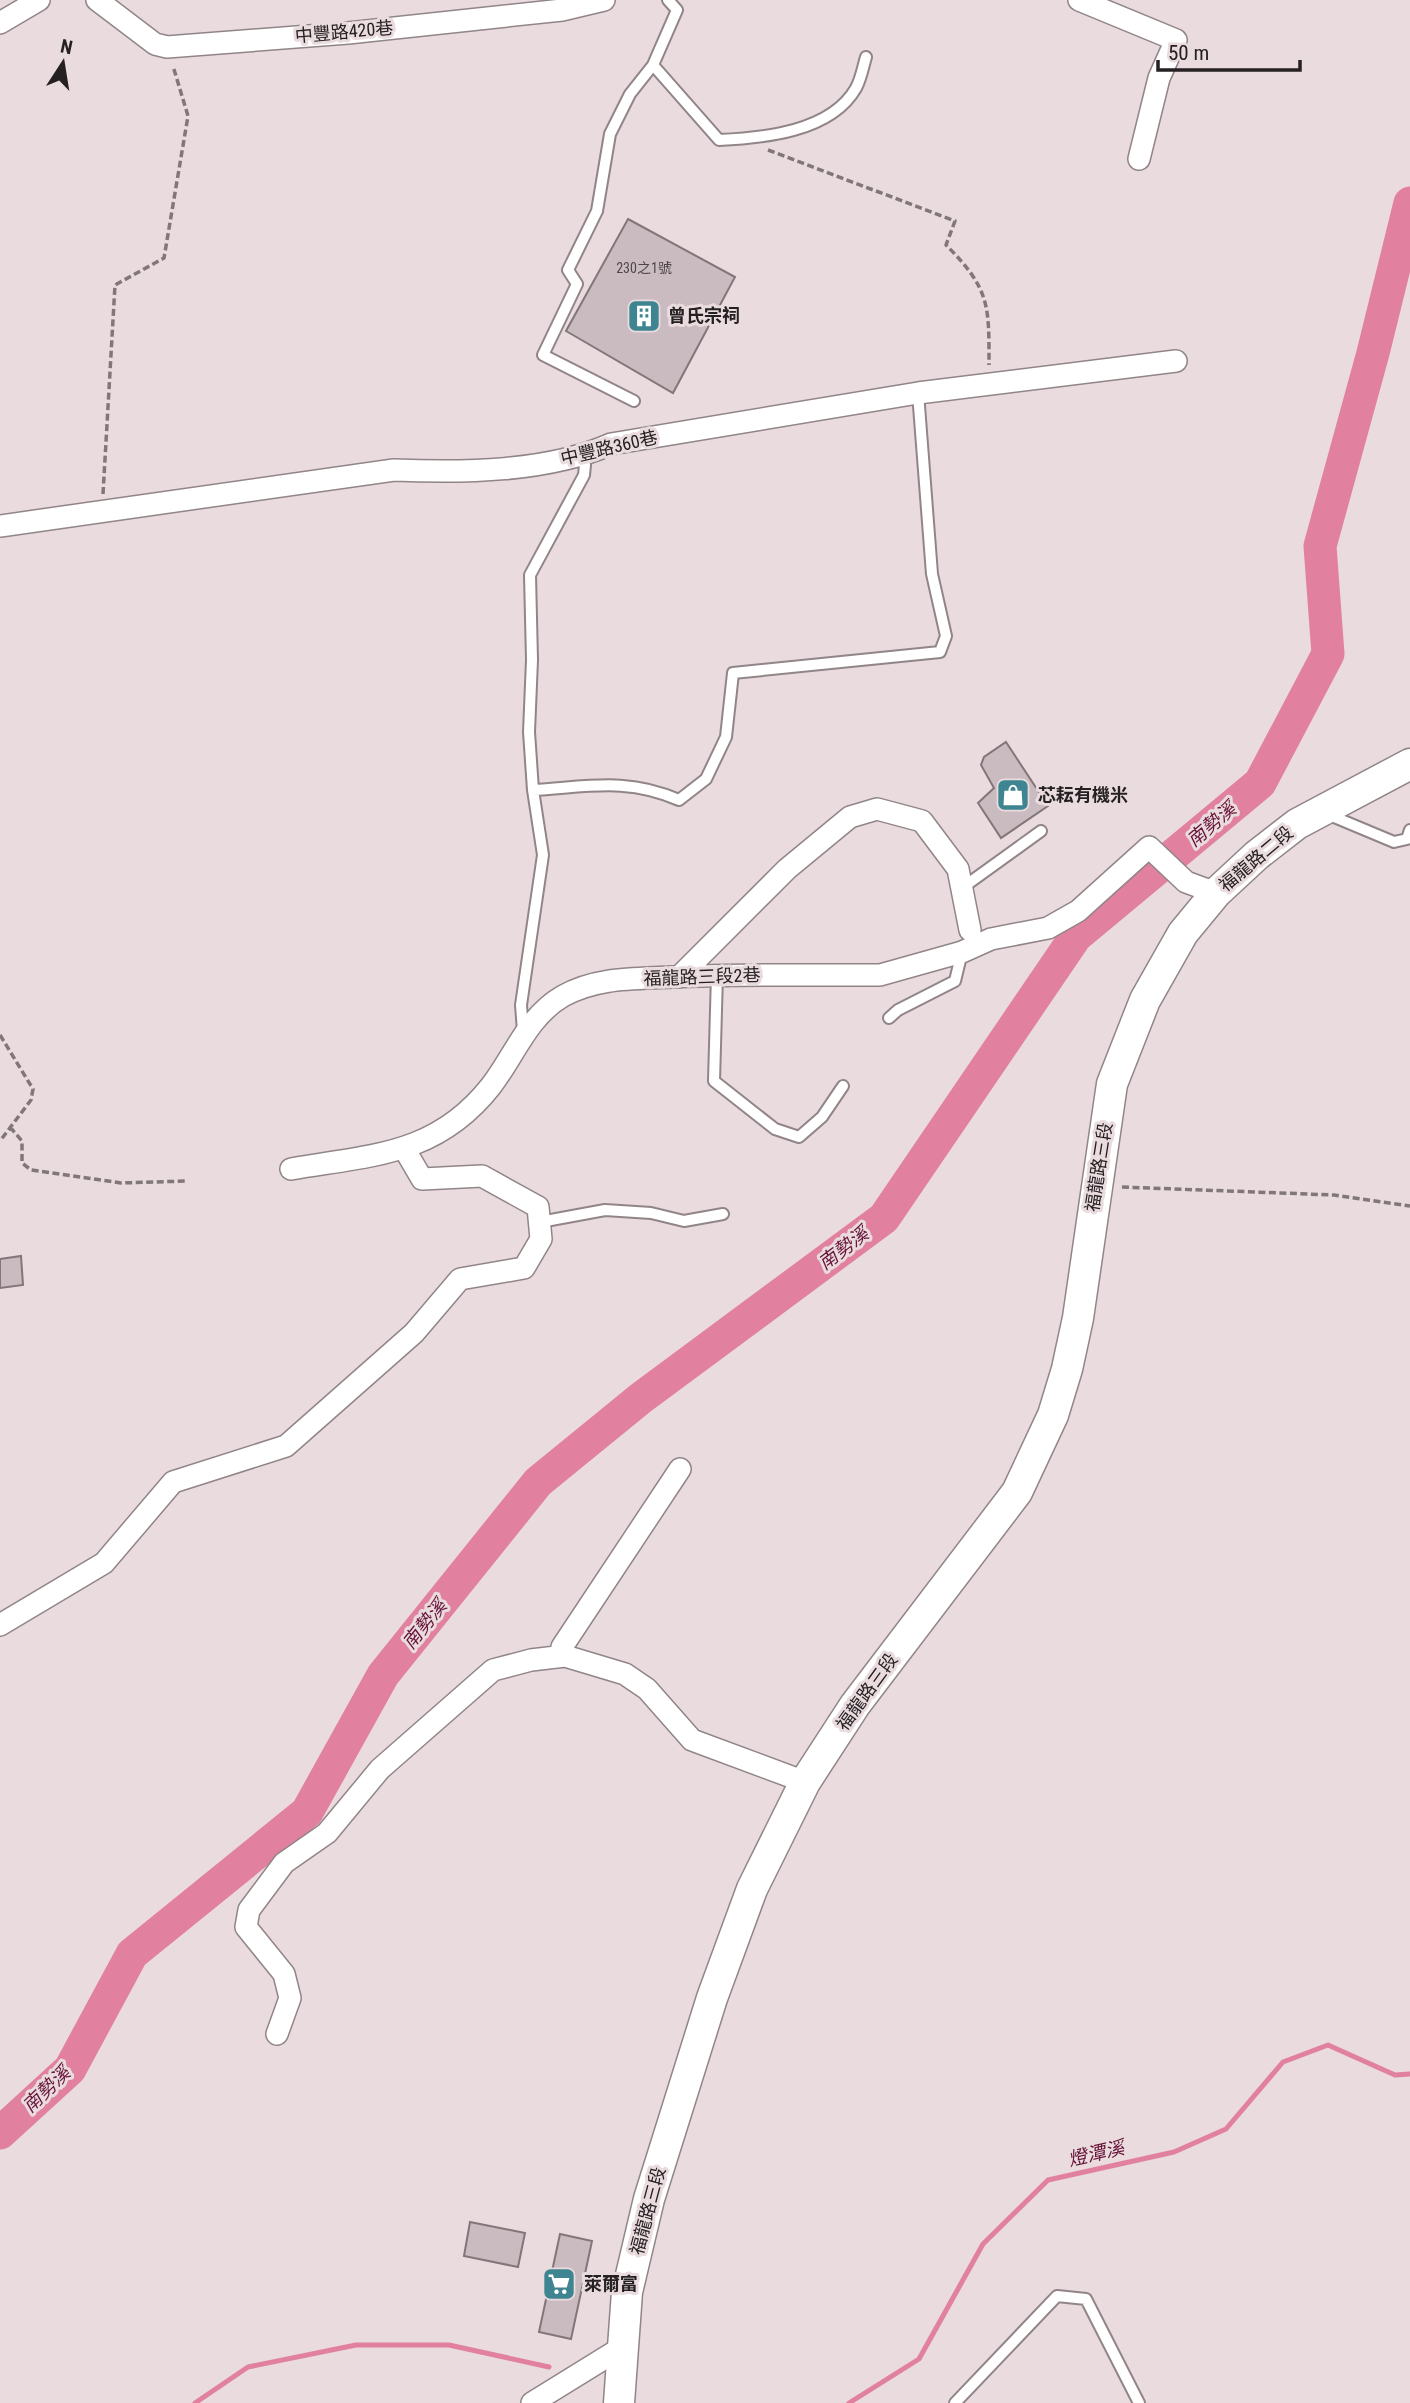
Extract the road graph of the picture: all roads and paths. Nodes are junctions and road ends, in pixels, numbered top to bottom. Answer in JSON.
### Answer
{"nodes":[{"id":1,"x":39,"y":0,"type":"edge"},
{"id":2,"x":97,"y":0,"type":"edge"},
{"id":3,"x":604,"y":0,"type":"edge"},
{"id":4,"x":668,"y":0,"type":"edge"},
{"id":5,"x":1079,"y":0,"type":"edge"},
{"id":6,"x":0,"y":23,"type":"edge"},
{"id":7,"x":167,"y":47,"type":"junction"},
{"id":8,"x":866,"y":57,"type":"dead end"},
{"id":9,"x":653,"y":65,"type":"junction"},
{"id":10,"x":738,"y":139,"type":"junction"},
{"id":11,"x":1139,"y":159,"type":"dead end"},
{"id":12,"x":1176,"y":361,"type":"dead end"},
{"id":13,"x":989,"y":384,"type":"junction"},
{"id":14,"x":918,"y":393,"type":"junction"},
{"id":15,"x":634,"y":401,"type":"dead end"},
{"id":16,"x":579,"y":458,"type":"junction"},
{"id":17,"x":102,"y":513,"type":"junction"},
{"id":18,"x":0,"y":526,"type":"edge"},
{"id":19,"x":1410,"y":764,"type":"edge"},
{"id":20,"x":533,"y":790,"type":"junction"},
{"id":21,"x":1321,"y":811,"type":"junction"},
{"id":22,"x":1410,"y":830,"type":"edge"},
{"id":23,"x":1041,"y":831,"type":"dead end"},
{"id":24,"x":962,"y":888,"type":"junction"},
{"id":25,"x":1216,"y":893,"type":"junction"},
{"id":26,"x":970,"y":930,"type":"dead end"},
{"id":27,"x":962,"y":952,"type":"junction"},
{"id":28,"x":717,"y":975,"type":"junction"},
{"id":29,"x":679,"y":977,"type":"junction"},
{"id":30,"x":1145,"y":1000,"type":"joint"},
{"id":31,"x":889,"y":1018,"type":"dead end"},
{"id":32,"x":523,"y":1033,"type":"junction"},
{"id":33,"x":0,"y":1035,"type":"edge"},
{"id":34,"x":843,"y":1086,"type":"dead end"},
{"id":35,"x":9,"y":1127,"type":"junction"},
{"id":36,"x":0,"y":1142,"type":"edge"},
{"id":37,"x":405,"y":1150,"type":"junction"},
{"id":38,"x":291,"y":1169,"type":"dead end"},
{"id":39,"x":188,"y":1181,"type":"dead end"},
{"id":40,"x":1095,"y":1186,"type":"junction"},
{"id":41,"x":1410,"y":1206,"type":"edge"},
{"id":42,"x":723,"y":1214,"type":"dead end"},
{"id":43,"x":540,"y":1222,"type":"junction"},
{"id":44,"x":680,"y":1469,"type":"dead end"},
{"id":45,"x":0,"y":1625,"type":"edge"},
{"id":46,"x":565,"y":1656,"type":"junction"},
{"id":47,"x":805,"y":1782,"type":"junction"},
{"id":48,"x":277,"y":2034,"type":"dead end"},
{"id":49,"x":621,"y":2348,"type":"junction"},
{"id":50,"x":532,"y":2403,"type":"edge"},
{"id":51,"x":619,"y":2403,"type":"edge"},
{"id":52,"x":955,"y":2403,"type":"edge"},
{"id":53,"x":1139,"y":2403,"type":"edge"}],
"edges":[{"from":1,"to":6,"type":"street"},
{"from":2,"to":7,"type":"street"},
{"from":3,"to":7,"type":"street","name":"中豐路420巷"},
{"from":4,"to":9,"type":"lane"},
{"from":5,"to":11,"type":"street"},
{"from":7,"to":17,"type":"path"},
{"from":8,"to":10,"type":"lane"},
{"from":9,"to":10,"type":"lane"},
{"from":9,"to":15,"type":"lane"},
{"from":10,"to":13,"type":"path"},
{"from":12,"to":13,"type":"street","name":"中豐路360巷"},
{"from":13,"to":14,"type":"street","name":"中豐路360巷"},
{"from":14,"to":16,"type":"street","name":"中豐路360巷"},
{"from":14,"to":20,"type":"lane"},
{"from":16,"to":17,"type":"street","name":"中豐路360巷"},
{"from":16,"to":20,"type":"lane"},
{"from":17,"to":18,"type":"street","name":"中豐路360巷"},
{"from":19,"to":21,"type":"main road","name":"福龍路二段"},
{"from":20,"to":32,"type":"lane"},
{"from":21,"to":22,"type":"lane"},
{"from":21,"to":25,"type":"main road","name":"福龍路二段"},
{"from":23,"to":24,"type":"lane"},
{"from":24,"to":26,"type":"street"},
{"from":24,"to":29,"type":"street"},
{"from":25,"to":27,"type":"street","name":"福龍路三段2巷"},
{"from":25,"to":30,"type":"main road","name":"福龍路二段"},
{"from":27,"to":28,"type":"street","name":"福龍路三段2巷"},
{"from":27,"to":31,"type":"lane"},
{"from":28,"to":29,"type":"street","name":"福龍路三段2巷"},
{"from":28,"to":34,"type":"lane"},
{"from":29,"to":32,"type":"street","name":"福龍路三段2巷"},
{"from":30,"to":40,"type":"main road","name":"福龍路三段"},
{"from":32,"to":37,"type":"street","name":"福龍路三段2巷"},
{"from":33,"to":35,"type":"path"},
{"from":35,"to":36,"type":"path"},
{"from":35,"to":39,"type":"path"},
{"from":37,"to":38,"type":"street","name":"福龍路三段2巷"},
{"from":37,"to":43,"type":"street"},
{"from":40,"to":41,"type":"path"},
{"from":40,"to":47,"type":"main road","name":"福龍路三段"},
{"from":42,"to":43,"type":"lane"},
{"from":43,"to":45,"type":"street"},
{"from":44,"to":46,"type":"street"},
{"from":46,"to":47,"type":"street"},
{"from":46,"to":48,"type":"street"},
{"from":47,"to":49,"type":"main road","name":"福龍路三段"},
{"from":49,"to":50,"type":"street"},
{"from":49,"to":51,"type":"main road","name":"福龍路三段"},
{"from":52,"to":53,"type":"lane"}]}
